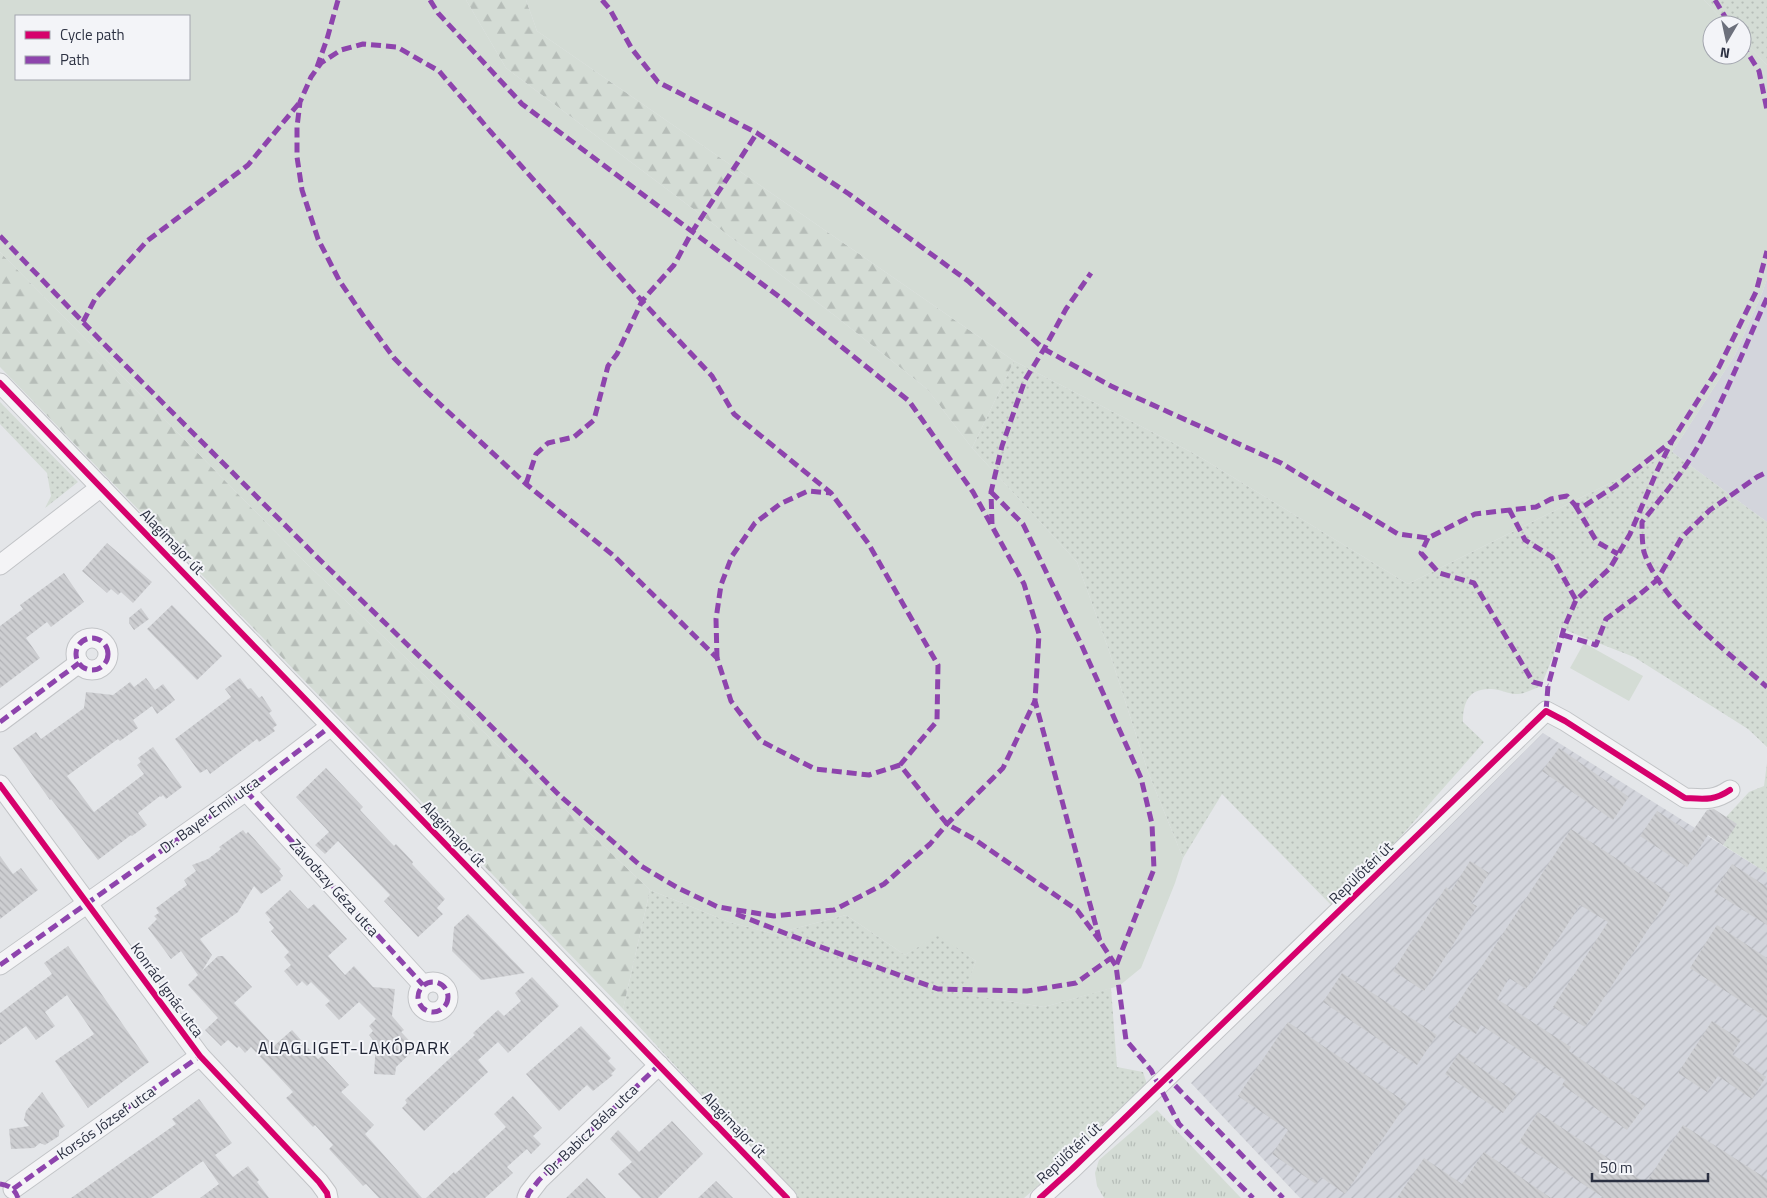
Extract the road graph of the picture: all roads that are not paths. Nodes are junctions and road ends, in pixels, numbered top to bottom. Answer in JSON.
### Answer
{"nodes":[{"id":1,"x":0,"y":383,"type":"edge"},
{"id":2,"x":101,"y":487,"type":"junction"},
{"id":3,"x":0,"y":565,"type":"edge"},
{"id":4,"x":79,"y":663,"type":"dead end"},
{"id":5,"x":0,"y":722,"type":"edge"},
{"id":6,"x":331,"y":726,"type":"junction"},
{"id":7,"x":0,"y":785,"type":"edge"},
{"id":8,"x":1730,"y":790,"type":"dead end"},
{"id":9,"x":246,"y":791,"type":"junction"},
{"id":10,"x":88,"y":902,"type":"junction"},
{"id":11,"x":0,"y":965,"type":"edge"},
{"id":12,"x":423,"y":985,"type":"dead end"},
{"id":13,"x":200,"y":1056,"type":"junction"},
{"id":14,"x":659,"y":1065,"type":"junction"},
{"id":15,"x":10,"y":1190,"type":"edge"},
{"id":16,"x":328,"y":1198,"type":"edge"},
{"id":17,"x":527,"y":1198,"type":"edge"},
{"id":18,"x":787,"y":1198,"type":"edge"},
{"id":19,"x":1040,"y":1198,"type":"edge"}],
"edges":[{"from":1,"to":2,"type":"street","name":"Alagimajor út"},
{"from":2,"to":3,"type":"street"},
{"from":2,"to":6,"type":"street","name":"Alagimajor út"},
{"from":4,"to":5,"type":"street"},
{"from":6,"to":9,"type":"street","name":"Dr. Bayer Emil utca"},
{"from":6,"to":14,"type":"street","name":"Alagimajor út"},
{"from":7,"to":10,"type":"street","name":"Konrád Ignác utca"},
{"from":8,"to":19,"type":"street","name":"Repülőtéri út"},
{"from":9,"to":10,"type":"street","name":"Dr. Bayer Emil utca"},
{"from":9,"to":12,"type":"street","name":"Závodszy Géza utca"},
{"from":10,"to":11,"type":"street","name":"Dr. Bayer Emil utca"},
{"from":10,"to":13,"type":"street","name":"Konrád Ignác utca"},
{"from":13,"to":15,"type":"street","name":"Korsós József utca"},
{"from":13,"to":16,"type":"street","name":"Konrád Ignác utca"},
{"from":14,"to":17,"type":"street","name":"Dr. Babicz Béla utca"},
{"from":14,"to":18,"type":"street","name":"Alagimajor út"}]}
